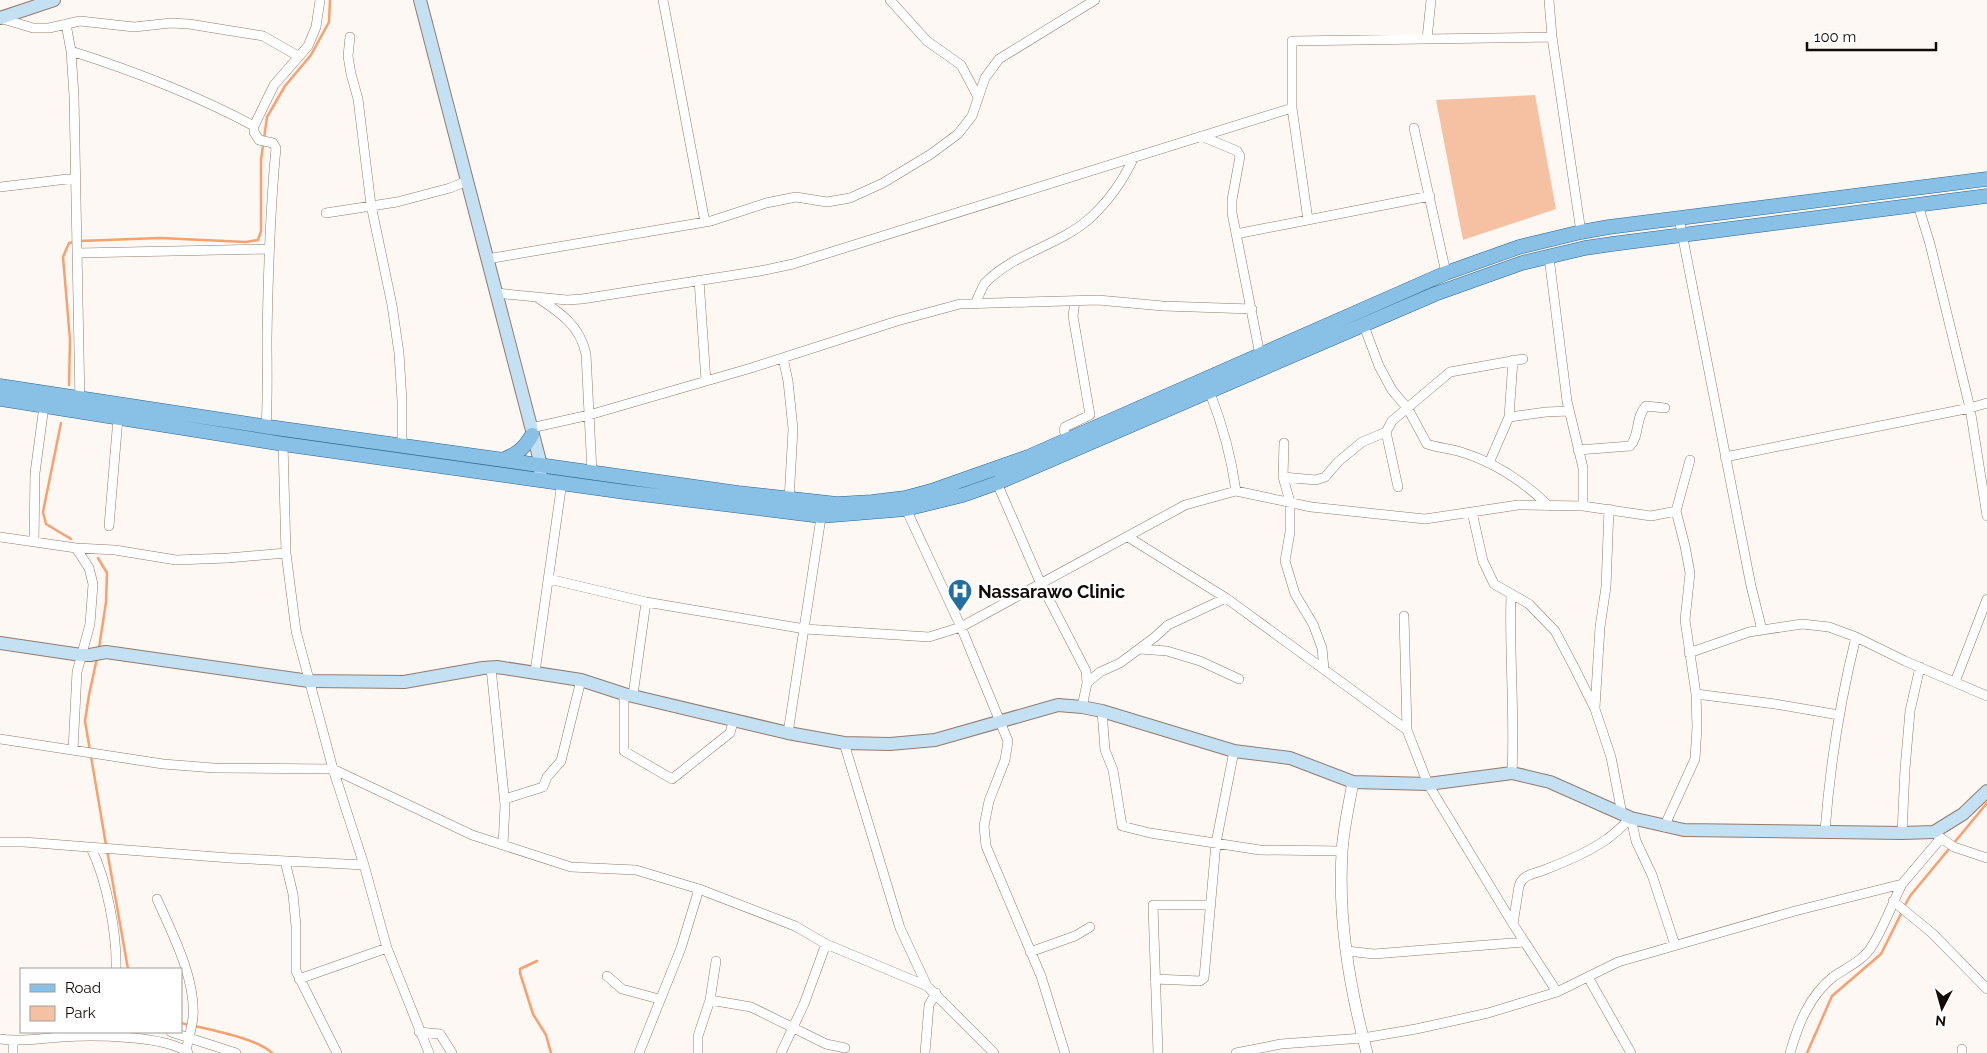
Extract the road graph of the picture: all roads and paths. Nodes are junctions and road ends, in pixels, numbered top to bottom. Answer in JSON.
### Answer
{"nodes":[{"id":1,"x":30,"y":0,"type":"edge"},
{"id":2,"x":54,"y":0,"type":"edge"},
{"id":3,"x":320,"y":0,"type":"edge"},
{"id":4,"x":420,"y":0,"type":"edge"},
{"id":5,"x":663,"y":0,"type":"edge"},
{"id":6,"x":890,"y":0,"type":"edge"},
{"id":7,"x":1095,"y":0,"type":"edge"},
{"id":8,"x":1431,"y":0,"type":"edge"},
{"id":9,"x":1549,"y":0,"type":"edge"},
{"id":10,"x":0,"y":9,"type":"edge"},
{"id":11,"x":0,"y":18,"type":"edge"},
{"id":12,"x":66,"y":24,"type":"junction"},
{"id":13,"x":350,"y":37,"type":"dead end"},
{"id":14,"x":1552,"y":37,"type":"junction"},
{"id":15,"x":1428,"y":39,"type":"junction"},
{"id":16,"x":71,"y":51,"type":"junction"},
{"id":17,"x":298,"y":56,"type":"junction"},
{"id":18,"x":978,"y":97,"type":"junction"},
{"id":19,"x":1292,"y":108,"type":"junction"},
{"id":20,"x":254,"y":126,"type":"junction"},
{"id":21,"x":1414,"y":128,"type":"dead end"},
{"id":22,"x":1201,"y":136,"type":"junction"},
{"id":23,"x":1134,"y":157,"type":"junction"},
{"id":24,"x":76,"y":178,"type":"junction"},
{"id":25,"x":1987,"y":179,"type":"edge"},
{"id":26,"x":467,"y":181,"type":"junction"},
{"id":27,"x":0,"y":187,"type":"edge"},
{"id":28,"x":1430,"y":196,"type":"junction"},
{"id":29,"x":1987,"y":196,"type":"edge"},
{"id":30,"x":1822,"y":200,"type":"junction"},
{"id":31,"x":371,"y":205,"type":"junction"},
{"id":32,"x":1918,"y":205,"type":"junction"},
{"id":33,"x":326,"y":213,"type":"dead end"},
{"id":34,"x":1825,"y":216,"type":"junction"},
{"id":35,"x":1679,"y":218,"type":"junction"},
{"id":36,"x":1308,"y":220,"type":"junction"},
{"id":37,"x":705,"y":222,"type":"junction"},
{"id":38,"x":1581,"y":232,"type":"junction"},
{"id":39,"x":1236,"y":234,"type":"junction"},
{"id":40,"x":1683,"y":235,"type":"junction"},
{"id":41,"x":78,"y":248,"type":"junction"},
{"id":42,"x":269,"y":249,"type":"junction"},
{"id":43,"x":1549,"y":257,"type":"junction"},
{"id":44,"x":487,"y":259,"type":"junction"},
{"id":45,"x":1446,"y":273,"type":"junction"},
{"id":46,"x":699,"y":280,"type":"junction"},
{"id":47,"x":496,"y":293,"type":"junction"},
{"id":48,"x":537,"y":297,"type":"junction"},
{"id":49,"x":1075,"y":301,"type":"junction"},
{"id":50,"x":975,"y":304,"type":"junction"},
{"id":51,"x":1252,"y":309,"type":"junction"},
{"id":52,"x":1364,"y":326,"type":"junction"},
{"id":53,"x":1260,"y":355,"type":"junction"},
{"id":54,"x":783,"y":358,"type":"junction"},
{"id":55,"x":1523,"y":359,"type":"dead end"},
{"id":56,"x":1513,"y":360,"type":"junction"},
{"id":57,"x":706,"y":381,"type":"junction"},
{"id":58,"x":0,"y":386,"type":"edge"},
{"id":59,"x":1210,"y":392,"type":"junction"},
{"id":60,"x":0,"y":399,"type":"edge"},
{"id":61,"x":1987,"y":403,"type":"edge"},
{"id":62,"x":80,"y":405,"type":"junction"},
{"id":63,"x":44,"y":406,"type":"junction"},
{"id":64,"x":1664,"y":408,"type":"dead end"},
{"id":65,"x":1970,"y":408,"type":"junction"},
{"id":66,"x":1408,"y":409,"type":"junction"},
{"id":67,"x":1569,"y":411,"type":"junction"},
{"id":68,"x":590,"y":415,"type":"junction"},
{"id":69,"x":118,"y":418,"type":"junction"},
{"id":70,"x":1509,"y":418,"type":"junction"},
{"id":71,"x":266,"y":427,"type":"junction"},
{"id":72,"x":532,"y":431,"type":"junction"},
{"id":73,"x":1386,"y":432,"type":"junction"},
{"id":74,"x":1067,"y":439,"type":"junction"},
{"id":75,"x":1284,"y":443,"type":"dead end"},
{"id":76,"x":283,"y":444,"type":"junction"},
{"id":77,"x":402,"y":446,"type":"junction"},
{"id":78,"x":1578,"y":450,"type":"junction"},
{"id":79,"x":1725,"y":457,"type":"junction"},
{"id":80,"x":504,"y":459,"type":"junction"},
{"id":81,"x":1690,"y":460,"type":"dead end"},
{"id":82,"x":1488,"y":463,"type":"junction"},
{"id":83,"x":541,"y":465,"type":"junction"},
{"id":84,"x":592,"y":472,"type":"junction"},
{"id":85,"x":1282,"y":476,"type":"junction"},
{"id":86,"x":540,"y":480,"type":"junction"},
{"id":87,"x":562,"y":482,"type":"junction"},
{"id":88,"x":997,"y":484,"type":"junction"},
{"id":89,"x":1398,"y":487,"type":"dead end"},
{"id":90,"x":1236,"y":491,"type":"junction"},
{"id":91,"x":789,"y":500,"type":"junction"},
{"id":92,"x":1290,"y":502,"type":"junction"},
{"id":93,"x":1549,"y":506,"type":"junction"},
{"id":94,"x":1583,"y":506,"type":"junction"},
{"id":95,"x":822,"y":509,"type":"junction"},
{"id":96,"x":1608,"y":509,"type":"junction"},
{"id":97,"x":906,"y":510,"type":"junction"},
{"id":98,"x":1676,"y":511,"type":"junction"},
{"id":99,"x":1472,"y":512,"type":"junction"},
{"id":100,"x":1987,"y":516,"type":"edge"},
{"id":101,"x":109,"y":526,"type":"dead end"},
{"id":102,"x":0,"y":537,"type":"edge"},
{"id":103,"x":1128,"y":537,"type":"junction"},
{"id":104,"x":34,"y":542,"type":"junction"},
{"id":105,"x":76,"y":548,"type":"junction"},
{"id":106,"x":286,"y":553,"type":"junction"},
{"id":107,"x":549,"y":578,"type":"junction"},
{"id":108,"x":1041,"y":584,"type":"junction"},
{"id":109,"x":1511,"y":594,"type":"junction"},
{"id":110,"x":1226,"y":598,"type":"junction"},
{"id":111,"x":1987,"y":599,"type":"edge"},
{"id":112,"x":646,"y":602,"type":"junction"},
{"id":113,"x":1404,"y":616,"type":"dead end"},
{"id":114,"x":961,"y":627,"type":"junction"},
{"id":115,"x":805,"y":629,"type":"junction"},
{"id":116,"x":1762,"y":630,"type":"junction"},
{"id":117,"x":1856,"y":637,"type":"junction"},
{"id":118,"x":0,"y":643,"type":"edge"},
{"id":119,"x":1140,"y":649,"type":"junction"},
{"id":120,"x":1689,"y":653,"type":"junction"},
{"id":121,"x":85,"y":655,"type":"junction"},
{"id":122,"x":1920,"y":667,"type":"junction"},
{"id":123,"x":491,"y":668,"type":"junction"},
{"id":124,"x":1324,"y":669,"type":"junction"},
{"id":125,"x":535,"y":672,"type":"junction"},
{"id":126,"x":1238,"y":679,"type":"dead end"},
{"id":127,"x":581,"y":680,"type":"junction"},
{"id":128,"x":309,"y":681,"type":"junction"},
{"id":129,"x":1955,"y":682,"type":"junction"},
{"id":130,"x":1087,"y":683,"type":"junction"},
{"id":131,"x":1696,"y":694,"type":"junction"},
{"id":132,"x":628,"y":695,"type":"junction"},
{"id":133,"x":1987,"y":696,"type":"edge"},
{"id":134,"x":1082,"y":707,"type":"junction"},
{"id":135,"x":1594,"y":708,"type":"junction"},
{"id":136,"x":1102,"y":711,"type":"junction"},
{"id":137,"x":1839,"y":715,"type":"junction"},
{"id":138,"x":734,"y":719,"type":"junction"},
{"id":139,"x":1000,"y":721,"type":"junction"},
{"id":140,"x":1407,"y":730,"type":"junction"},
{"id":141,"x":788,"y":733,"type":"junction"},
{"id":142,"x":0,"y":739,"type":"edge"},
{"id":143,"x":844,"y":743,"type":"junction"},
{"id":144,"x":73,"y":750,"type":"junction"},
{"id":145,"x":1234,"y":750,"type":"junction"},
{"id":146,"x":333,"y":769,"type":"junction"},
{"id":147,"x":1512,"y":773,"type":"junction"},
{"id":148,"x":1353,"y":782,"type":"junction"},
{"id":149,"x":1428,"y":784,"type":"junction"},
{"id":150,"x":1987,"y":791,"type":"edge"},
{"id":151,"x":505,"y":799,"type":"junction"},
{"id":152,"x":1626,"y":816,"type":"junction"},
{"id":153,"x":1664,"y":827,"type":"junction"},
{"id":154,"x":1825,"y":831,"type":"junction"},
{"id":155,"x":1902,"y":833,"type":"junction"},
{"id":156,"x":1944,"y":840,"type":"junction"},
{"id":157,"x":0,"y":842,"type":"edge"},
{"id":158,"x":1216,"y":843,"type":"junction"},
{"id":159,"x":503,"y":845,"type":"junction"},
{"id":160,"x":96,"y":848,"type":"junction"},
{"id":161,"x":1342,"y":851,"type":"junction"},
{"id":162,"x":1987,"y":858,"type":"edge"},
{"id":163,"x":286,"y":861,"type":"junction"},
{"id":164,"x":364,"y":865,"type":"junction"},
{"id":165,"x":1902,"y":884,"type":"junction"},
{"id":166,"x":699,"y":889,"type":"junction"},
{"id":167,"x":157,"y":899,"type":"dead end"},
{"id":168,"x":1895,"y":903,"type":"junction"},
{"id":169,"x":1211,"y":905,"type":"junction"},
{"id":170,"x":1513,"y":924,"type":"junction"},
{"id":171,"x":1090,"y":927,"type":"dead end"},
{"id":172,"x":1524,"y":942,"type":"junction"},
{"id":173,"x":826,"y":944,"type":"junction"},
{"id":174,"x":1675,"y":945,"type":"junction"},
{"id":175,"x":387,"y":948,"type":"junction"},
{"id":176,"x":1347,"y":951,"type":"junction"},
{"id":177,"x":1030,"y":952,"type":"junction"},
{"id":178,"x":716,"y":961,"type":"dead end"},
{"id":179,"x":116,"y":968,"type":"edge"},
{"id":180,"x":607,"y":976,"type":"dead end"},
{"id":181,"x":1588,"y":976,"type":"junction"},
{"id":182,"x":299,"y":979,"type":"junction"},
{"id":183,"x":1156,"y":979,"type":"junction"},
{"id":184,"x":927,"y":986,"type":"junction"},
{"id":185,"x":1987,"y":989,"type":"edge"},
{"id":186,"x":1557,"y":992,"type":"junction"},
{"id":187,"x":936,"y":993,"type":"junction"},
{"id":188,"x":659,"y":999,"type":"junction"},
{"id":189,"x":710,"y":1000,"type":"junction"},
{"id":190,"x":793,"y":1028,"type":"junction"},
{"id":191,"x":419,"y":1032,"type":"junction"},
{"id":192,"x":180,"y":1033,"type":"edge"},
{"id":193,"x":189,"y":1034,"type":"junction"},
{"id":194,"x":1363,"y":1038,"type":"junction"},
{"id":195,"x":0,"y":1040,"type":"edge"},
{"id":196,"x":13,"y":1041,"type":"junction"},
{"id":197,"x":839,"y":1049,"type":"edge"},
{"id":198,"x":187,"y":1052,"type":"edge"},
{"id":199,"x":13,"y":1053,"type":"edge"},
{"id":200,"x":236,"y":1053,"type":"edge"},
{"id":201,"x":337,"y":1053,"type":"edge"},
{"id":202,"x":429,"y":1053,"type":"edge"},
{"id":203,"x":452,"y":1053,"type":"edge"},
{"id":204,"x":639,"y":1053,"type":"edge"},
{"id":205,"x":698,"y":1053,"type":"edge"},
{"id":206,"x":781,"y":1053,"type":"edge"},
{"id":207,"x":925,"y":1053,"type":"edge"},
{"id":208,"x":994,"y":1053,"type":"edge"},
{"id":209,"x":1065,"y":1053,"type":"edge"},
{"id":210,"x":1158,"y":1053,"type":"edge"},
{"id":211,"x":1236,"y":1053,"type":"edge"},
{"id":212,"x":1367,"y":1053,"type":"edge"},
{"id":213,"x":1631,"y":1053,"type":"edge"},
{"id":214,"x":1790,"y":1053,"type":"edge"}],
"edges":[{"from":1,"to":10,"type":"main road"},
{"from":2,"to":11,"type":"main road"},
{"from":3,"to":17,"type":"street"},
{"from":4,"to":26,"type":"main road"},
{"from":5,"to":37,"type":"street"},
{"from":6,"to":18,"type":"street"},
{"from":7,"to":18,"type":"street"},
{"from":8,"to":15,"type":"street"},
{"from":9,"to":14,"type":"street"},
{"from":11,"to":12,"type":"street"},
{"from":12,"to":16,"type":"street"},
{"from":12,"to":17,"type":"street"},
{"from":13,"to":31,"type":"street"},
{"from":14,"to":15,"type":"street"},
{"from":14,"to":38,"type":"street"},
{"from":15,"to":19,"type":"street"},
{"from":16,"to":20,"type":"street"},
{"from":16,"to":24,"type":"street"},
{"from":17,"to":20,"type":"street"},
{"from":18,"to":37,"type":"street"},
{"from":19,"to":22,"type":"street"},
{"from":19,"to":36,"type":"street"},
{"from":20,"to":42,"type":"street"},
{"from":21,"to":28,"type":"street"},
{"from":22,"to":23,"type":"street"},
{"from":22,"to":39,"type":"street"},
{"from":23,"to":46,"type":"street"},
{"from":23,"to":50,"type":"street"},
{"from":24,"to":27,"type":"street"},
{"from":24,"to":41,"type":"street"},
{"from":25,"to":30,"type":"main road"},
{"from":26,"to":31,"type":"street"},
{"from":26,"to":44,"type":"main road"},
{"from":28,"to":36,"type":"street"},
{"from":28,"to":45,"type":"street"},
{"from":29,"to":32,"type":"main road"},
{"from":30,"to":34,"type":"main road"},
{"from":30,"to":35,"type":"main road"},
{"from":31,"to":33,"type":"street"},
{"from":31,"to":77,"type":"street"},
{"from":32,"to":34,"type":"main road"},
{"from":32,"to":65,"type":"street"},
{"from":34,"to":40,"type":"main road"},
{"from":35,"to":38,"type":"main road"},
{"from":35,"to":40,"type":"street"},
{"from":36,"to":39,"type":"street"},
{"from":37,"to":44,"type":"street"},
{"from":38,"to":45,"type":"main road"},
{"from":39,"to":51,"type":"street"},
{"from":40,"to":43,"type":"main road"},
{"from":40,"to":79,"type":"street"},
{"from":41,"to":42,"type":"street"},
{"from":41,"to":62,"type":"street"},
{"from":42,"to":71,"type":"street"},
{"from":43,"to":52,"type":"main road"},
{"from":43,"to":67,"type":"street"},
{"from":44,"to":47,"type":"main road"},
{"from":45,"to":53,"type":"main road"},
{"from":46,"to":48,"type":"street"},
{"from":46,"to":57,"type":"street"},
{"from":47,"to":48,"type":"street"},
{"from":47,"to":72,"type":"main road"},
{"from":48,"to":68,"type":"street"},
{"from":49,"to":50,"type":"street"},
{"from":49,"to":51,"type":"street"},
{"from":49,"to":74,"type":"street"},
{"from":50,"to":54,"type":"street"},
{"from":51,"to":53,"type":"street"},
{"from":52,"to":59,"type":"main road"},
{"from":52,"to":66,"type":"street"},
{"from":53,"to":74,"type":"main road"},
{"from":54,"to":57,"type":"street"},
{"from":54,"to":91,"type":"street"},
{"from":55,"to":56,"type":"street"},
{"from":56,"to":66,"type":"street"},
{"from":56,"to":70,"type":"street"},
{"from":57,"to":68,"type":"street"},
{"from":58,"to":62,"type":"main road"},
{"from":59,"to":88,"type":"main road"},
{"from":59,"to":90,"type":"street"},
{"from":60,"to":63,"type":"main road"},
{"from":61,"to":65,"type":"street"},
{"from":62,"to":63,"type":"main road"},
{"from":62,"to":69,"type":"main road"},
{"from":62,"to":71,"type":"main road"},
{"from":63,"to":104,"type":"street"},
{"from":64,"to":78,"type":"street"},
{"from":65,"to":79,"type":"street"},
{"from":65,"to":100,"type":"street"},
{"from":66,"to":73,"type":"street"},
{"from":66,"to":82,"type":"street"},
{"from":67,"to":70,"type":"street"},
{"from":67,"to":78,"type":"street"},
{"from":68,"to":72,"type":"street"},
{"from":68,"to":84,"type":"street"},
{"from":69,"to":76,"type":"main road"},
{"from":69,"to":101,"type":"street"},
{"from":70,"to":82,"type":"street"},
{"from":71,"to":77,"type":"main road"},
{"from":72,"to":80,"type":"main road"},
{"from":72,"to":83,"type":"main road"},
{"from":73,"to":85,"type":"street"},
{"from":73,"to":89,"type":"street"},
{"from":74,"to":95,"type":"main road"},
{"from":75,"to":85,"type":"street"},
{"from":76,"to":86,"type":"main road"},
{"from":76,"to":106,"type":"street"},
{"from":77,"to":80,"type":"main road"},
{"from":78,"to":94,"type":"street"},
{"from":79,"to":116,"type":"street"},
{"from":80,"to":83,"type":"main road"},
{"from":81,"to":98,"type":"street"},
{"from":82,"to":93,"type":"street"},
{"from":83,"to":84,"type":"main road"},
{"from":83,"to":86,"type":"main road"},
{"from":84,"to":91,"type":"main road"},
{"from":85,"to":92,"type":"street"},
{"from":86,"to":87,"type":"main road"},
{"from":87,"to":95,"type":"main road"},
{"from":87,"to":107,"type":"street"},
{"from":88,"to":97,"type":"main road"},
{"from":88,"to":108,"type":"street"},
{"from":90,"to":92,"type":"street"},
{"from":90,"to":103,"type":"street"},
{"from":91,"to":95,"type":"main road"},
{"from":92,"to":99,"type":"street"},
{"from":92,"to":124,"type":"street"},
{"from":93,"to":94,"type":"street"},
{"from":93,"to":99,"type":"street"},
{"from":94,"to":96,"type":"street"},
{"from":95,"to":97,"type":"main road"},
{"from":95,"to":115,"type":"street"},
{"from":96,"to":98,"type":"street"},
{"from":96,"to":135,"type":"street"},
{"from":97,"to":114,"type":"street"},
{"from":98,"to":120,"type":"street"},
{"from":99,"to":109,"type":"street"},
{"from":102,"to":104,"type":"street"},
{"from":103,"to":108,"type":"street"},
{"from":103,"to":110,"type":"street"},
{"from":104,"to":105,"type":"street"},
{"from":105,"to":106,"type":"street"},
{"from":105,"to":121,"type":"street"},
{"from":106,"to":128,"type":"street"},
{"from":107,"to":112,"type":"street"},
{"from":107,"to":125,"type":"street"},
{"from":108,"to":114,"type":"street"},
{"from":108,"to":130,"type":"street"},
{"from":109,"to":135,"type":"street"},
{"from":109,"to":147,"type":"street"},
{"from":110,"to":119,"type":"street"},
{"from":110,"to":124,"type":"street"},
{"from":111,"to":129,"type":"street"},
{"from":112,"to":115,"type":"street"},
{"from":112,"to":132,"type":"street"},
{"from":113,"to":140,"type":"street"},
{"from":114,"to":115,"type":"street"},
{"from":114,"to":139,"type":"street"},
{"from":115,"to":141,"type":"street"},
{"from":116,"to":117,"type":"street"},
{"from":116,"to":120,"type":"street"},
{"from":117,"to":122,"type":"street"},
{"from":117,"to":137,"type":"street"},
{"from":118,"to":121,"type":"main road"},
{"from":119,"to":126,"type":"street"},
{"from":119,"to":130,"type":"street"},
{"from":120,"to":131,"type":"street"},
{"from":121,"to":128,"type":"main road"},
{"from":121,"to":144,"type":"street"},
{"from":122,"to":129,"type":"street"},
{"from":122,"to":155,"type":"street"},
{"from":123,"to":125,"type":"main road"},
{"from":123,"to":128,"type":"main road"},
{"from":123,"to":151,"type":"street"},
{"from":124,"to":140,"type":"street"},
{"from":125,"to":127,"type":"main road"},
{"from":127,"to":132,"type":"main road"},
{"from":127,"to":151,"type":"street"},
{"from":128,"to":146,"type":"street"},
{"from":129,"to":133,"type":"street"},
{"from":130,"to":134,"type":"street"},
{"from":131,"to":137,"type":"street"},
{"from":131,"to":153,"type":"street"},
{"from":132,"to":138,"type":"main road"},
{"from":132,"to":138,"type":"street"},
{"from":134,"to":136,"type":"main road"},
{"from":134,"to":139,"type":"main road"},
{"from":135,"to":152,"type":"street"},
{"from":136,"to":145,"type":"main road"},
{"from":136,"to":158,"type":"street"},
{"from":137,"to":154,"type":"street"},
{"from":138,"to":141,"type":"main road"},
{"from":139,"to":143,"type":"main road"},
{"from":139,"to":177,"type":"street"},
{"from":140,"to":149,"type":"street"},
{"from":141,"to":143,"type":"main road"},
{"from":142,"to":144,"type":"street"},
{"from":143,"to":184,"type":"street"},
{"from":144,"to":146,"type":"street"},
{"from":145,"to":148,"type":"main road"},
{"from":145,"to":158,"type":"street"},
{"from":146,"to":159,"type":"street"},
{"from":146,"to":164,"type":"street"},
{"from":147,"to":149,"type":"main road"},
{"from":147,"to":152,"type":"main road"},
{"from":148,"to":149,"type":"main road"},
{"from":148,"to":161,"type":"street"},
{"from":149,"to":170,"type":"street"},
{"from":150,"to":156,"type":"main road"},
{"from":151,"to":159,"type":"street"},
{"from":152,"to":153,"type":"main road"},
{"from":152,"to":170,"type":"street"},
{"from":152,"to":174,"type":"street"},
{"from":153,"to":154,"type":"main road"},
{"from":154,"to":155,"type":"main road"},
{"from":155,"to":156,"type":"main road"},
{"from":156,"to":162,"type":"street"},
{"from":156,"to":165,"type":"street"},
{"from":157,"to":160,"type":"street"},
{"from":158,"to":161,"type":"street"},
{"from":158,"to":169,"type":"street"},
{"from":159,"to":166,"type":"street"},
{"from":160,"to":163,"type":"street"},
{"from":160,"to":179,"type":"street"},
{"from":161,"to":176,"type":"street"},
{"from":163,"to":164,"type":"street"},
{"from":163,"to":182,"type":"street"},
{"from":164,"to":175,"type":"street"},
{"from":165,"to":168,"type":"street"},
{"from":165,"to":174,"type":"street"},
{"from":166,"to":173,"type":"street"},
{"from":166,"to":188,"type":"street"},
{"from":167,"to":193,"type":"street"},
{"from":168,"to":185,"type":"street"},
{"from":168,"to":214,"type":"street"},
{"from":169,"to":183,"type":"street"},
{"from":169,"to":183,"type":"street"},
{"from":170,"to":172,"type":"street"},
{"from":171,"to":177,"type":"street"},
{"from":172,"to":176,"type":"street"},
{"from":172,"to":186,"type":"street"},
{"from":173,"to":184,"type":"street"},
{"from":173,"to":190,"type":"street"},
{"from":174,"to":181,"type":"street"},
{"from":175,"to":182,"type":"street"},
{"from":175,"to":191,"type":"street"},
{"from":176,"to":194,"type":"street"},
{"from":177,"to":209,"type":"street"},
{"from":178,"to":189,"type":"street"},
{"from":180,"to":188,"type":"street"},
{"from":181,"to":186,"type":"street"},
{"from":181,"to":213,"type":"street"},
{"from":182,"to":201,"type":"street"},
{"from":183,"to":210,"type":"street"},
{"from":184,"to":187,"type":"street"},
{"from":186,"to":194,"type":"street"},
{"from":187,"to":207,"type":"street"},
{"from":187,"to":208,"type":"street"},
{"from":188,"to":204,"type":"street"},
{"from":189,"to":190,"type":"street"},
{"from":189,"to":205,"type":"street"},
{"from":190,"to":197,"type":"street"},
{"from":190,"to":206,"type":"street"},
{"from":191,"to":202,"type":"street"},
{"from":191,"to":203,"type":"street"},
{"from":192,"to":193,"type":"street"},
{"from":193,"to":198,"type":"street"},
{"from":193,"to":200,"type":"street"},
{"from":194,"to":211,"type":"street"},
{"from":194,"to":212,"type":"street"},
{"from":195,"to":196,"type":"street"},
{"from":196,"to":198,"type":"street"},
{"from":196,"to":199,"type":"street"}]}
